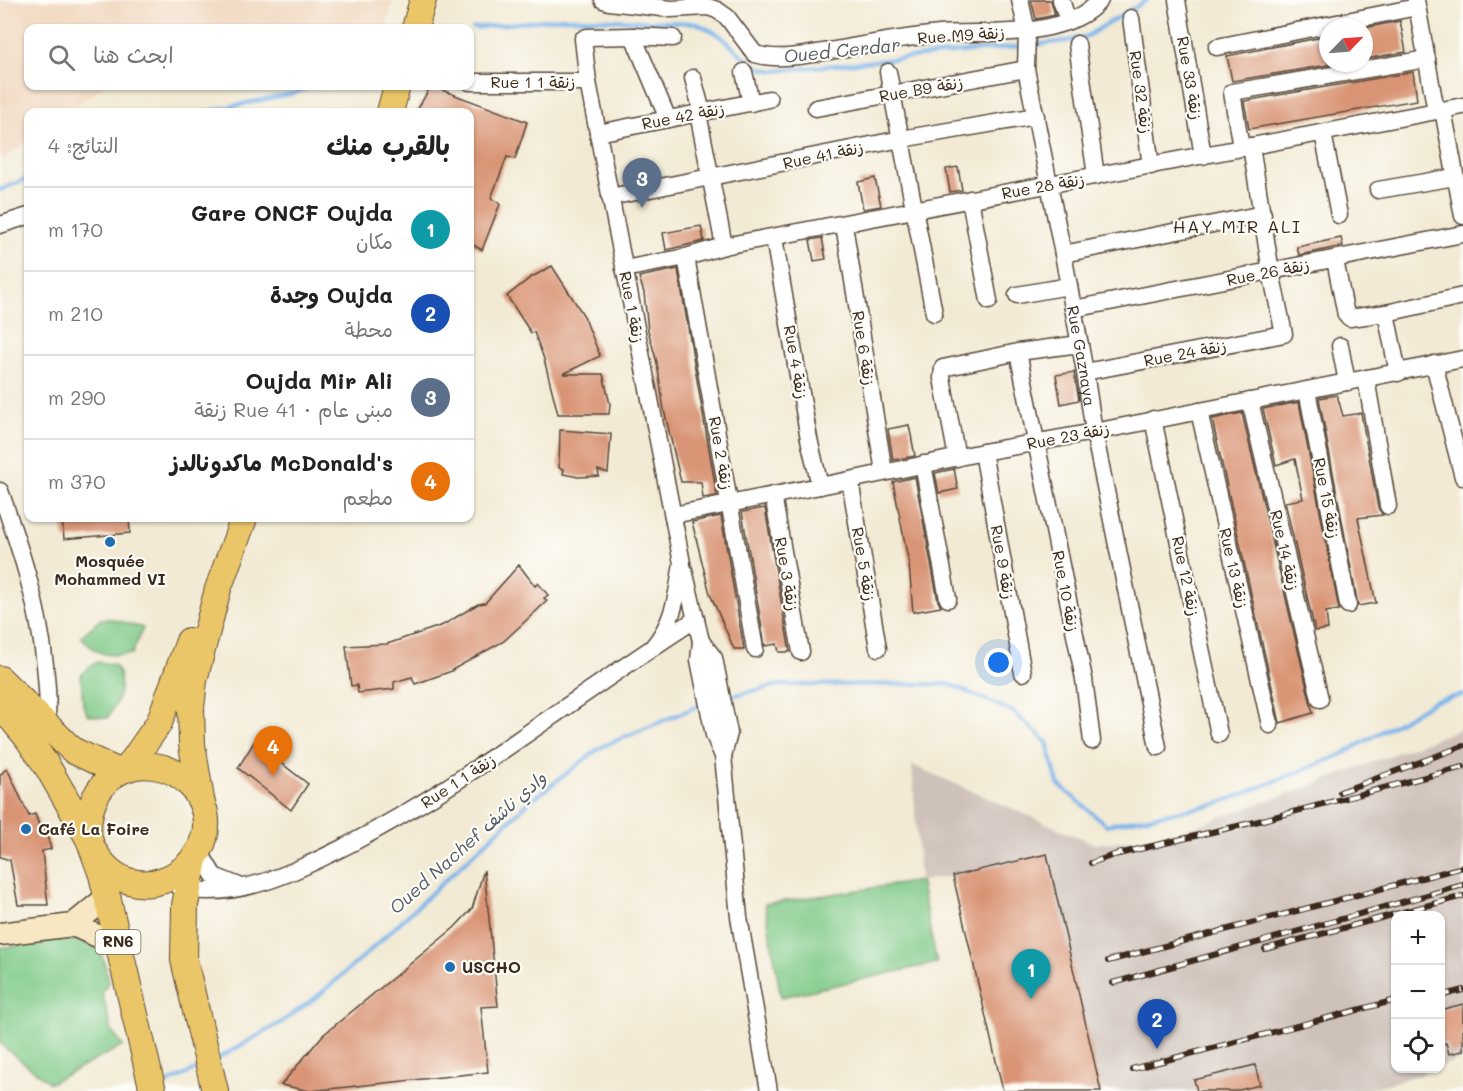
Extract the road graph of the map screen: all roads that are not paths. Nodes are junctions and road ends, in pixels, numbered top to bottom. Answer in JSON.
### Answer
{"nodes":[{"id":1,"x":423,"y":0,"type":"edge"},
{"id":2,"x":603,"y":0,"type":"edge"},
{"id":3,"x":729,"y":0,"type":"edge"},
{"id":4,"x":1020,"y":0,"type":"edge"},
{"id":5,"x":1061,"y":0,"type":"edge"},
{"id":6,"x":1100,"y":0,"type":"edge"},
{"id":7,"x":1177,"y":0,"type":"edge"},
{"id":8,"x":656,"y":4,"type":"edge"},
{"id":9,"x":1417,"y":4,"type":"edge"},
{"id":10,"x":1131,"y":18,"type":"dead end"},
{"id":11,"x":1068,"y":21,"type":"junction"},
{"id":12,"x":416,"y":24,"type":"edge"},
{"id":13,"x":734,"y":26,"type":"junction"},
{"id":14,"x":633,"y":36,"type":"junction"},
{"id":15,"x":674,"y":38,"type":"dead end"},
{"id":16,"x":1027,"y":39,"type":"junction"},
{"id":17,"x":1077,"y":44,"type":"dead end"},
{"id":18,"x":1217,"y":47,"type":"dead end"},
{"id":19,"x":1427,"y":58,"type":"junction"},
{"id":20,"x":1026,"y":69,"type":"junction"},
{"id":21,"x":744,"y":72,"type":"dead end"},
{"id":22,"x":888,"y":72,"type":"dead end"},
{"id":23,"x":693,"y":78,"type":"dead end"},
{"id":24,"x":474,"y":82,"type":"edge"},
{"id":25,"x":588,"y":82,"type":"junction"},
{"id":26,"x":396,"y":90,"type":"edge"},
{"id":27,"x":892,"y":94,"type":"junction"},
{"id":28,"x":769,"y":99,"type":"dead end"},
{"id":29,"x":751,"y":103,"type":"junction"},
{"id":30,"x":1463,"y":106,"type":"edge"},
{"id":31,"x":391,"y":108,"type":"edge"},
{"id":32,"x":816,"y":108,"type":"dead end"},
{"id":33,"x":1440,"y":111,"type":"junction"},
{"id":34,"x":700,"y":112,"type":"junction"},
{"id":35,"x":1036,"y":116,"type":"junction"},
{"id":36,"x":668,"y":119,"type":"junction"},
{"id":37,"x":598,"y":133,"type":"junction"},
{"id":38,"x":1323,"y":133,"type":"junction"},
{"id":39,"x":902,"y":138,"type":"junction"},
{"id":40,"x":1246,"y":147,"type":"junction"},
{"id":41,"x":1203,"y":156,"type":"junction"},
{"id":42,"x":1151,"y":166,"type":"junction"},
{"id":43,"x":1096,"y":176,"type":"junction"},
{"id":44,"x":1455,"y":177,"type":"junction"},
{"id":45,"x":712,"y":178,"type":"junction"},
{"id":46,"x":1050,"y":184,"type":"junction"},
{"id":47,"x":1378,"y":190,"type":"dead end"},
{"id":48,"x":610,"y":197,"type":"junction"},
{"id":49,"x":970,"y":199,"type":"junction"},
{"id":50,"x":914,"y":210,"type":"junction"},
{"id":51,"x":1263,"y":214,"type":"junction"},
{"id":52,"x":1339,"y":215,"type":"dead end"},
{"id":53,"x":1463,"y":216,"type":"edge"},
{"id":54,"x":24,"y":217,"type":"edge"},
{"id":55,"x":0,"y":225,"type":"edge"},
{"id":56,"x":844,"y":225,"type":"junction"},
{"id":57,"x":1463,"y":234,"type":"edge"},
{"id":58,"x":774,"y":238,"type":"junction"},
{"id":59,"x":724,"y":246,"type":"junction"},
{"id":60,"x":1064,"y":254,"type":"junction"},
{"id":61,"x":686,"y":257,"type":"junction"},
{"id":62,"x":1335,"y":260,"type":"junction"},
{"id":63,"x":624,"y":269,"type":"junction"},
{"id":64,"x":1271,"y":272,"type":"junction"},
{"id":65,"x":1069,"y":286,"type":"junction"},
{"id":66,"x":1017,"y":295,"type":"dead end"},
{"id":67,"x":1463,"y":296,"type":"edge"},
{"id":68,"x":989,"y":301,"type":"dead end"},
{"id":69,"x":1073,"y":309,"type":"junction"},
{"id":70,"x":934,"y":313,"type":"dead end"},
{"id":71,"x":1386,"y":314,"type":"junction"},
{"id":72,"x":1080,"y":344,"type":"junction"},
{"id":73,"x":1340,"y":346,"type":"dead end"},
{"id":74,"x":1018,"y":352,"type":"junction"},
{"id":75,"x":1463,"y":359,"type":"edge"},
{"id":76,"x":1434,"y":364,"type":"junction"},
{"id":77,"x":1085,"y":372,"type":"junction"},
{"id":78,"x":1398,"y":373,"type":"junction"},
{"id":79,"x":1366,"y":378,"type":"junction"},
{"id":80,"x":1347,"y":382,"type":"junction"},
{"id":81,"x":1307,"y":390,"type":"junction"},
{"id":82,"x":1250,"y":401,"type":"junction"},
{"id":83,"x":1199,"y":411,"type":"junction"},
{"id":84,"x":1153,"y":419,"type":"junction"},
{"id":85,"x":1094,"y":432,"type":"junction"},
{"id":86,"x":1036,"y":443,"type":"junction"},
{"id":87,"x":983,"y":452,"type":"junction"},
{"id":88,"x":957,"y":458,"type":"junction"},
{"id":89,"x":923,"y":464,"type":"junction"},
{"id":90,"x":884,"y":472,"type":"junction"},
{"id":91,"x":1463,"y":477,"type":"edge"},
{"id":92,"x":850,"y":480,"type":"junction"},
{"id":93,"x":820,"y":486,"type":"junction"},
{"id":94,"x":0,"y":491,"type":"edge"},
{"id":95,"x":773,"y":495,"type":"junction"},
{"id":96,"x":730,"y":504,"type":"junction"},
{"id":97,"x":1388,"y":506,"type":"dead end"},
{"id":98,"x":673,"y":515,"type":"junction"},
{"id":99,"x":243,"y":522,"type":"edge"},
{"id":100,"x":676,"y":532,"type":"joint"},
{"id":101,"x":682,"y":563,"type":"junction"},
{"id":102,"x":218,"y":589,"type":"junction"},
{"id":103,"x":948,"y":599,"type":"dead end"},
{"id":104,"x":1348,"y":605,"type":"dead end"},
{"id":105,"x":696,"y":619,"type":"junction"},
{"id":106,"x":651,"y":648,"type":"junction"},
{"id":107,"x":878,"y":648,"type":"dead end"},
{"id":108,"x":755,"y":649,"type":"dead end"},
{"id":109,"x":801,"y":652,"type":"dead end"},
{"id":110,"x":1023,"y":673,"type":"dead end"},
{"id":111,"x":0,"y":679,"type":"edge"},
{"id":112,"x":1320,"y":699,"type":"dead end"},
{"id":113,"x":0,"y":705,"type":"edge"},
{"id":114,"x":46,"y":725,"type":"junction"},
{"id":115,"x":1270,"y":725,"type":"dead end"},
{"id":116,"x":1219,"y":734,"type":"dead end"},
{"id":117,"x":1092,"y":741,"type":"dead end"},
{"id":118,"x":1158,"y":747,"type":"dead end"},
{"id":119,"x":123,"y":770,"type":"junction"},
{"id":120,"x":203,"y":809,"type":"junction"},
{"id":121,"x":91,"y":843,"type":"junction"},
{"id":122,"x":196,"y":856,"type":"junction"},
{"id":123,"x":154,"y":882,"type":"junction"},
{"id":124,"x":249,"y":886,"type":"junction"},
{"id":125,"x":187,"y":890,"type":"junction"},
{"id":126,"x":107,"y":897,"type":"junction"},
{"id":127,"x":73,"y":925,"type":"junction"},
{"id":128,"x":0,"y":934,"type":"edge"},
{"id":129,"x":118,"y":945,"type":"junction"},
{"id":130,"x":153,"y":1091,"type":"edge"},
{"id":131,"x":215,"y":1091,"type":"edge"},
{"id":132,"x":769,"y":1091,"type":"edge"}],
"edges":[{"from":1,"to":12,"type":"main road"},
{"from":2,"to":8,"type":"street","name":"Rue M9 زنقة"},
{"from":3,"to":13,"type":"street"},
{"from":4,"to":16,"type":"street","name":"Rue Gaznaya"},
{"from":5,"to":11,"type":"street"},
{"from":6,"to":11,"type":"street","name":"Rue M9 زنقة"},
{"from":7,"to":41,"type":"street","name":"Rue 33 زنقة"},
{"from":8,"to":13,"type":"street","name":"Rue M9 زنقة"},
{"from":9,"to":18,"type":"street"},
{"from":9,"to":19,"type":"street"},
{"from":10,"to":42,"type":"street","name":"Rue 32 زنقة"},
{"from":11,"to":16,"type":"street","name":"Rue M9 زنقة"},
{"from":13,"to":16,"type":"street","name":"Rue M9 زنقة"},
{"from":14,"to":15,"type":"street"},
{"from":14,"to":25,"type":"street","name":"Rue 1 زنقة 1"},
{"from":14,"to":36,"type":"street"},
{"from":16,"to":20,"type":"street","name":"Rue Gaznaya"},
{"from":17,"to":43,"type":"street"},
{"from":19,"to":33,"type":"street"},
{"from":19,"to":40,"type":"street"},
{"from":20,"to":27,"type":"street","name":"Rue B9 زنقة"},
{"from":20,"to":35,"type":"street","name":"Rue Gaznaya"},
{"from":21,"to":29,"type":"street"},
{"from":22,"to":27,"type":"street"},
{"from":23,"to":34,"type":"street"},
{"from":24,"to":25,"type":"street","name":"Rue 1 زنقة 1"},
{"from":25,"to":37,"type":"street","name":"Rue زنقة 1"},
{"from":26,"to":31,"type":"main road"},
{"from":27,"to":32,"type":"street","name":"Rue B9 زنقة"},
{"from":27,"to":39,"type":"street"},
{"from":28,"to":29,"type":"street","name":"Rue 42 زنقة"},
{"from":29,"to":34,"type":"street","name":"Rue 42 زنقة"},
{"from":30,"to":33,"type":"street","name":"Rue 28 زنقة"},
{"from":33,"to":38,"type":"street","name":"Rue 28 زنقة"},
{"from":33,"to":44,"type":"street"},
{"from":34,"to":36,"type":"street","name":"Rue 42 زنقة"},
{"from":34,"to":45,"type":"street"},
{"from":35,"to":39,"type":"street","name":"Rue 41 زنقة"},
{"from":35,"to":46,"type":"street","name":"Rue Gaznaya"},
{"from":36,"to":37,"type":"street","name":"Rue 42 زنقة"},
{"from":37,"to":48,"type":"street","name":"Rue زنقة 1"},
{"from":38,"to":40,"type":"street","name":"Rue 28 زنقة"},
{"from":38,"to":52,"type":"street"},
{"from":39,"to":45,"type":"street","name":"Rue 41 زنقة"},
{"from":39,"to":50,"type":"street"},
{"from":40,"to":41,"type":"street","name":"Rue 28 زنقة"},
{"from":40,"to":51,"type":"street"},
{"from":41,"to":42,"type":"street","name":"Rue 28 زنقة"},
{"from":42,"to":43,"type":"street","name":"Rue 28 زنقة"},
{"from":43,"to":46,"type":"street","name":"Rue 28 زنقة"},
{"from":44,"to":47,"type":"street"},
{"from":44,"to":53,"type":"street"},
{"from":45,"to":48,"type":"street","name":"Rue 41 زنقة"},
{"from":45,"to":59,"type":"street"},
{"from":46,"to":49,"type":"street","name":"Rue 28 زنقة"},
{"from":46,"to":60,"type":"street","name":"Rue Gaznaya"},
{"from":48,"to":63,"type":"street","name":"Rue زنقة 1"},
{"from":49,"to":50,"type":"street","name":"Rue 28 زنقة"},
{"from":49,"to":68,"type":"street"},
{"from":50,"to":56,"type":"street","name":"Rue 28 زنقة"},
{"from":50,"to":70,"type":"street"},
{"from":51,"to":60,"type":"street"},
{"from":51,"to":64,"type":"street"},
{"from":54,"to":55,"type":"street"},
{"from":56,"to":58,"type":"street","name":"Rue 28 زنقة"},
{"from":56,"to":90,"type":"street","name":"Rue 6 زنقة"},
{"from":57,"to":62,"type":"street","name":"Rue 26 زنقة"},
{"from":58,"to":59,"type":"street","name":"Rue 28 زنقة"},
{"from":58,"to":93,"type":"street","name":"Rue 4 زنقة"},
{"from":59,"to":61,"type":"street","name":"Rue 28 زنقة"},
{"from":60,"to":65,"type":"street","name":"Rue Gaznaya"},
{"from":61,"to":63,"type":"street","name":"Rue 28 زنقة"},
{"from":61,"to":96,"type":"street","name":"Rue 2 زنقة"},
{"from":62,"to":64,"type":"street","name":"Rue 26 زنقة"},
{"from":62,"to":71,"type":"street"},
{"from":63,"to":98,"type":"street","name":"Rue زنقة 1"},
{"from":64,"to":69,"type":"street","name":"Rue 26 زنقة"},
{"from":64,"to":77,"type":"street","name":"Rue 24 زنقة"},
{"from":65,"to":66,"type":"street"},
{"from":65,"to":69,"type":"street","name":"Rue Gaznaya"},
{"from":67,"to":71,"type":"street"},
{"from":69,"to":72,"type":"street","name":"Rue Gaznaya"},
{"from":71,"to":78,"type":"street"},
{"from":72,"to":74,"type":"street"},
{"from":72,"to":77,"type":"street","name":"Rue Gaznaya"},
{"from":73,"to":80,"type":"street"},
{"from":74,"to":86,"type":"street","name":"Rue 10 زنقة"},
{"from":74,"to":88,"type":"street"},
{"from":75,"to":76,"type":"street","name":"Rue 23 زنقة"},
{"from":76,"to":78,"type":"street","name":"Rue 23 زنقة"},
{"from":76,"to":91,"type":"street"},
{"from":77,"to":85,"type":"street","name":"Rue Gaznaya"},
{"from":78,"to":79,"type":"street","name":"Rue 23 زنقة"},
{"from":79,"to":80,"type":"street","name":"Rue 23 زنقة"},
{"from":79,"to":97,"type":"street"},
{"from":80,"to":81,"type":"street","name":"Rue 23 زنقة"},
{"from":81,"to":82,"type":"street","name":"Rue 23 زنقة"},
{"from":81,"to":104,"type":"street","name":"Rue 15 زنقة"},
{"from":82,"to":83,"type":"street","name":"Rue 23 زنقة"},
{"from":82,"to":112,"type":"street","name":"Rue 14 زنقة"},
{"from":83,"to":84,"type":"street","name":"Rue 23 زنقة"},
{"from":83,"to":115,"type":"street","name":"Rue 13 زنقة"},
{"from":84,"to":85,"type":"street","name":"Rue 23 زنقة"},
{"from":84,"to":116,"type":"street","name":"Rue 12 زنقة"},
{"from":85,"to":86,"type":"street","name":"Rue 23 زنقة"},
{"from":85,"to":118,"type":"street","name":"Rue Gaznaya"},
{"from":86,"to":87,"type":"street","name":"Rue 23 زنقة"},
{"from":86,"to":117,"type":"street","name":"Rue 10 زنقة"},
{"from":87,"to":88,"type":"street","name":"Rue 23 زنقة"},
{"from":87,"to":110,"type":"street","name":"Rue 9 زنقة"},
{"from":88,"to":89,"type":"street","name":"Rue 23 زنقة"},
{"from":89,"to":90,"type":"street","name":"Rue 23 زنقة"},
{"from":89,"to":103,"type":"street"},
{"from":90,"to":92,"type":"street","name":"Rue 23 زنقة"},
{"from":92,"to":93,"type":"street","name":"Rue 23 زنقة"},
{"from":92,"to":107,"type":"street","name":"Rue 5 زنقة"},
{"from":93,"to":95,"type":"street","name":"Rue 23 زنقة"},
{"from":94,"to":114,"type":"street"},
{"from":95,"to":96,"type":"street","name":"Rue 23 زنقة"},
{"from":95,"to":109,"type":"street","name":"Rue 3 زنقة"},
{"from":96,"to":98,"type":"street","name":"Rue 23 زنقة"},
{"from":96,"to":108,"type":"street","name":"Rue 2 زنقة"},
{"from":98,"to":100,"type":"street","name":"Rue زنقة 1"},
{"from":99,"to":102,"type":"main road","number":"RN6"},
{"from":100,"to":101,"type":"street","name":"Rue 1 زنقة 1"},
{"from":101,"to":105,"type":"street"},
{"from":101,"to":106,"type":"street","name":"Rue 1 زنقة 1"},
{"from":102,"to":119,"type":"main road","number":"RN6"},
{"from":102,"to":120,"type":"main road","number":"RN6"},
{"from":105,"to":106,"type":"street","name":"Rue 1 زنقة 1"},
{"from":105,"to":132,"type":"street"},
{"from":106,"to":124,"type":"street","name":"Rue 1 زنقة 1"},
{"from":111,"to":114,"type":"main road"},
{"from":113,"to":121,"type":"main road"},
{"from":114,"to":119,"type":"main road"},
{"from":119,"to":120,"type":"main road"},
{"from":119,"to":121,"type":"main road","number":"RN6"},
{"from":120,"to":122,"type":"main road","number":"RN6"},
{"from":121,"to":123,"type":"main road"},
{"from":121,"to":126,"type":"main road","number":"RN6"},
{"from":122,"to":123,"type":"main road"},
{"from":122,"to":124,"type":"street"},
{"from":122,"to":125,"type":"main road","number":"RN6"},
{"from":123,"to":125,"type":"street","name":"Rue 1 زنقة 1"},
{"from":124,"to":125,"type":"street","name":"Rue 1 زنقة 1"},
{"from":125,"to":131,"type":"main road","number":"RN6"},
{"from":126,"to":127,"type":"street"},
{"from":126,"to":129,"type":"main road","number":"RN6"},
{"from":127,"to":128,"type":"street"},
{"from":127,"to":129,"type":"street"},
{"from":129,"to":130,"type":"main road","number":"RN6"}]}
